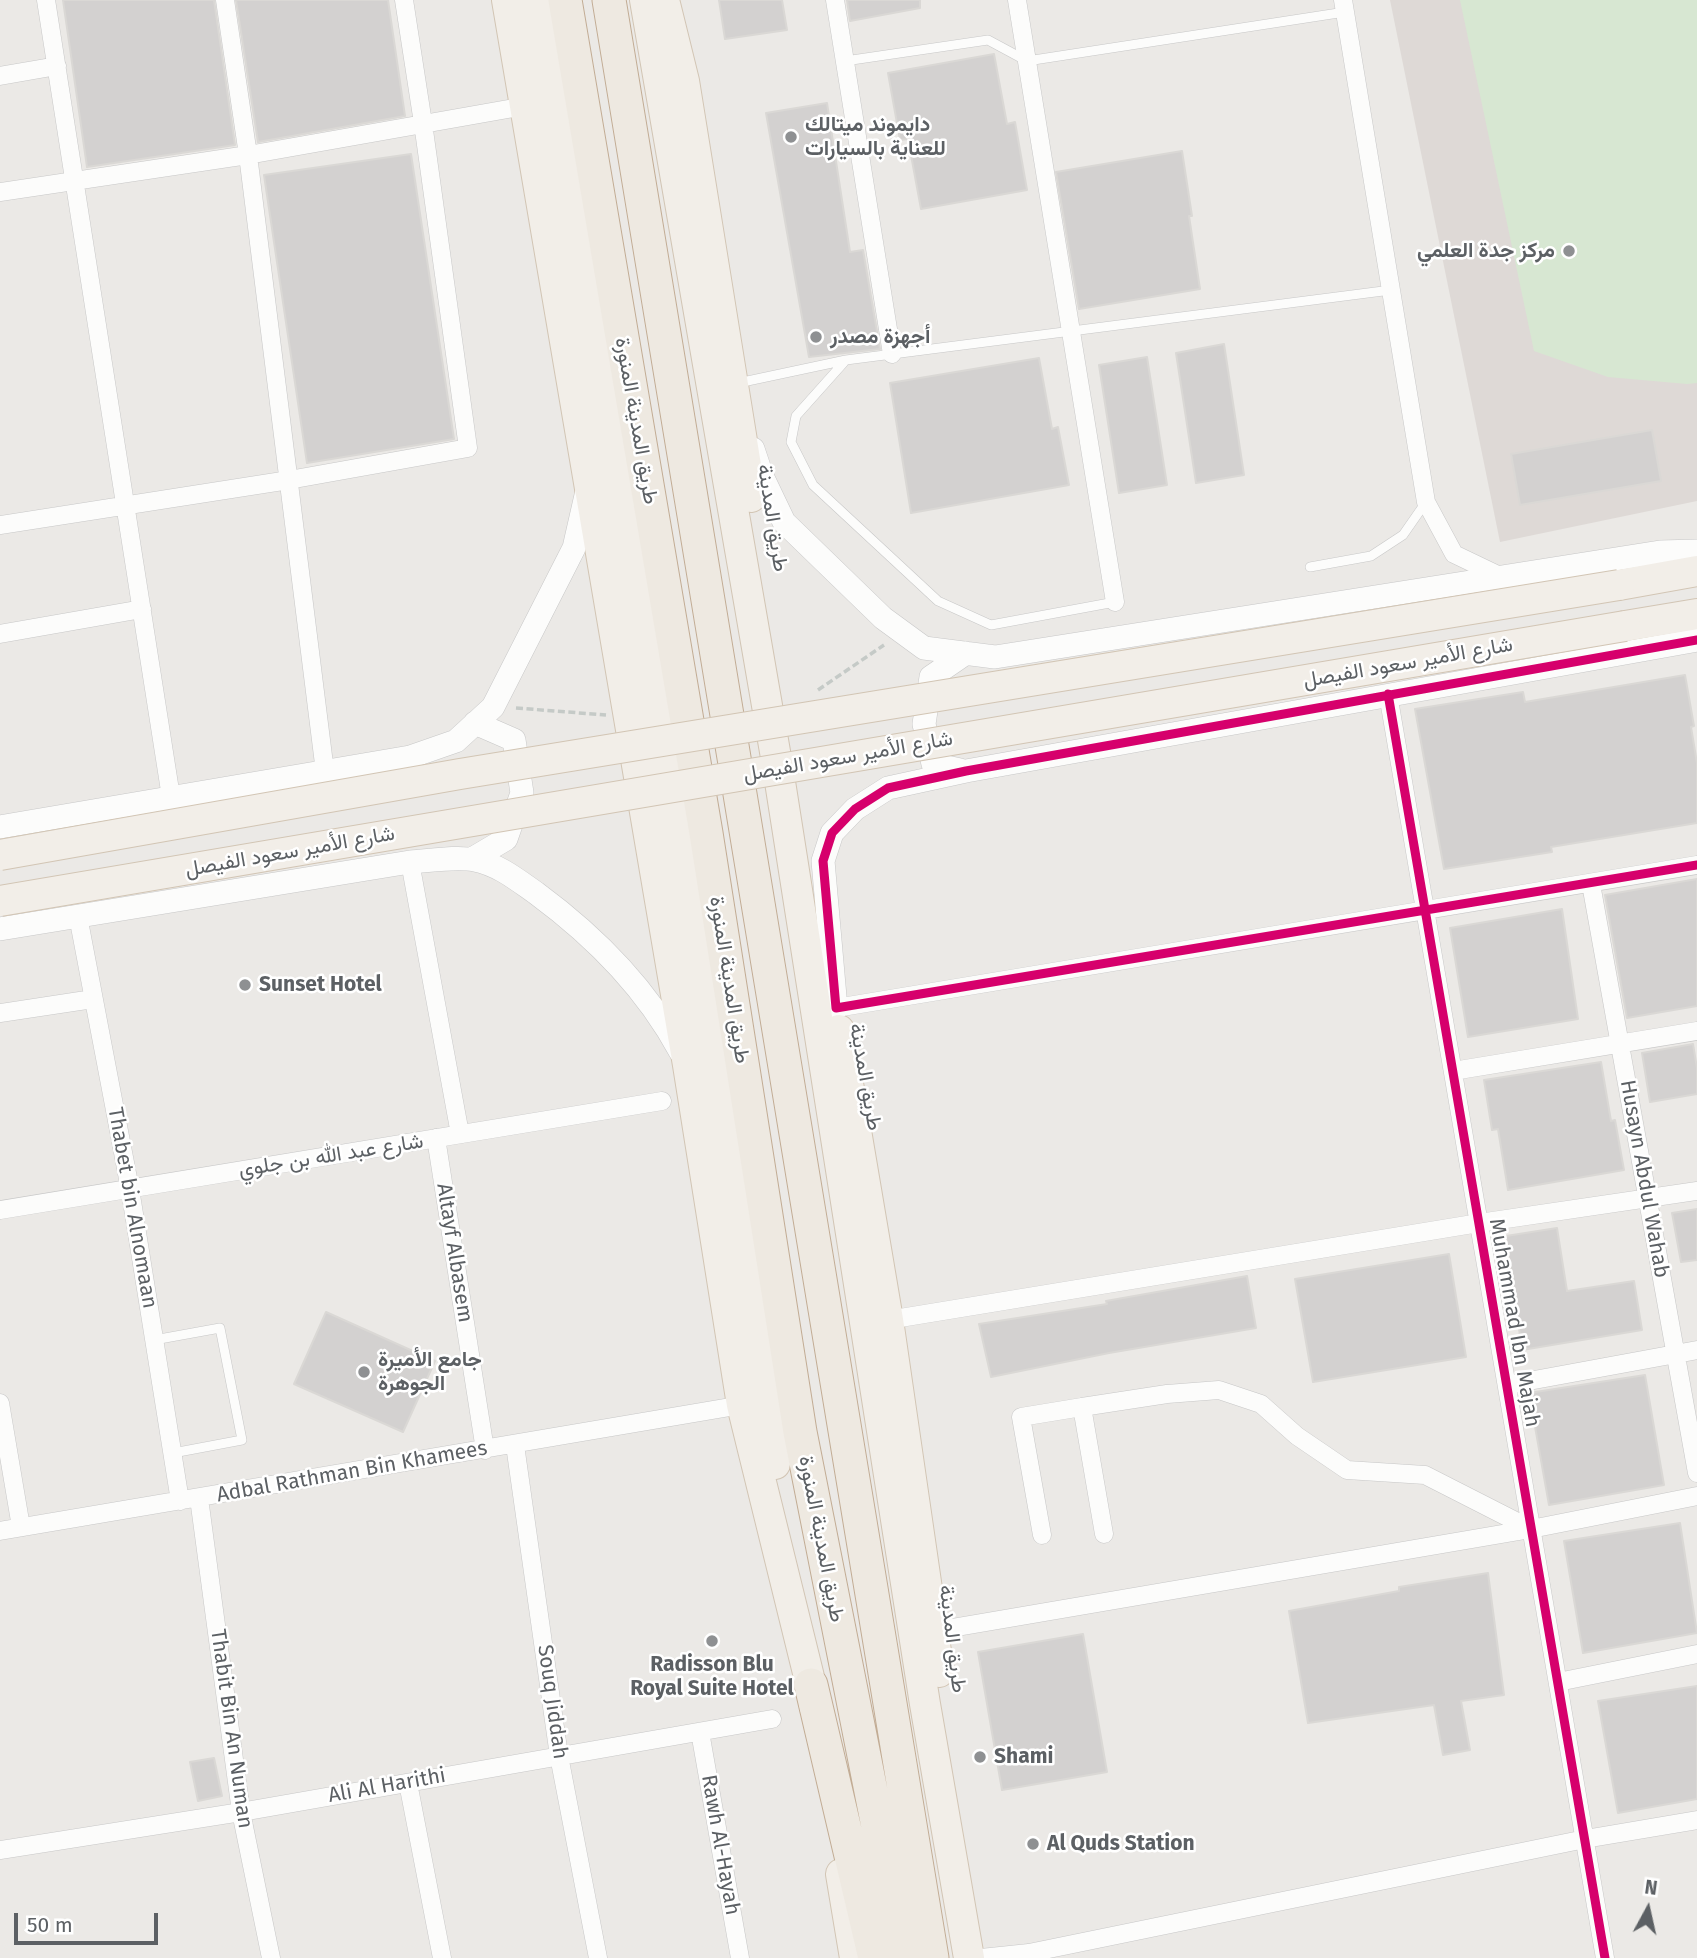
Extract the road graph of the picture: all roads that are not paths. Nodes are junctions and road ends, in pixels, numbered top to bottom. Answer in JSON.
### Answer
{"nodes":[{"id":1,"x":46,"y":0,"type":"edge"},
{"id":2,"x":225,"y":0,"type":"edge"},
{"id":3,"x":404,"y":0,"type":"edge"},
{"id":4,"x":507,"y":0,"type":"edge"},
{"id":5,"x":534,"y":0,"type":"edge"},
{"id":6,"x":565,"y":0,"type":"edge"},
{"id":7,"x":609,"y":0,"type":"edge"},
{"id":8,"x":645,"y":0,"type":"edge"},
{"id":9,"x":664,"y":0,"type":"edge"},
{"id":10,"x":835,"y":0,"type":"edge"},
{"id":11,"x":1017,"y":0,"type":"edge"},
{"id":12,"x":1344,"y":6,"type":"edge"},
{"id":13,"x":845,"y":61,"type":"junction"},
{"id":14,"x":1027,"y":61,"type":"junction"},
{"id":15,"x":57,"y":66,"type":"junction"},
{"id":16,"x":0,"y":76,"type":"edge"},
{"id":17,"x":525,"y":106,"type":"junction"},
{"id":18,"x":423,"y":123,"type":"junction"},
{"id":19,"x":248,"y":155,"type":"junction"},
{"id":20,"x":75,"y":180,"type":"junction"},
{"id":21,"x":0,"y":192,"type":"edge"},
{"id":22,"x":1391,"y":290,"type":"junction"},
{"id":23,"x":1071,"y":331,"type":"junction"},
{"id":24,"x":892,"y":354,"type":"junction"},
{"id":25,"x":846,"y":360,"type":"junction"},
{"id":26,"x":733,"y":384,"type":"junction"},
{"id":27,"x":289,"y":480,"type":"junction"},
{"id":28,"x":588,"y":488,"type":"junction"},
{"id":29,"x":1426,"y":502,"type":"junction"},
{"id":30,"x":125,"y":505,"type":"junction"},
{"id":31,"x":0,"y":525,"type":"edge"},
{"id":32,"x":1697,"y":551,"type":"edge"},
{"id":33,"x":1310,"y":567,"type":"dead end"},
{"id":34,"x":1697,"y":571,"type":"edge"},
{"id":35,"x":1502,"y":578,"type":"junction"},
{"id":36,"x":1115,"y":603,"type":"joint"},
{"id":37,"x":142,"y":609,"type":"junction"},
{"id":38,"x":1697,"y":614,"type":"edge"},
{"id":39,"x":0,"y":634,"type":"edge"},
{"id":40,"x":1697,"y":640,"type":"edge"},
{"id":41,"x":966,"y":653,"type":"junction"},
{"id":42,"x":1388,"y":694,"type":"junction"},
{"id":43,"x":475,"y":723,"type":"junction"},
{"id":44,"x":769,"y":723,"type":"junction"},
{"id":45,"x":660,"y":741,"type":"junction"},
{"id":46,"x":778,"y":769,"type":"junction"},
{"id":47,"x":966,"y":771,"type":"junction"},
{"id":48,"x":325,"y":772,"type":"junction"},
{"id":49,"x":669,"y":789,"type":"junction"},
{"id":50,"x":171,"y":797,"type":"junction"},
{"id":51,"x":0,"y":827,"type":"edge"},
{"id":52,"x":0,"y":855,"type":"edge"},
{"id":53,"x":472,"y":859,"type":"junction"},
{"id":54,"x":410,"y":862,"type":"junction"},
{"id":55,"x":1697,"y":865,"type":"edge"},
{"id":56,"x":1591,"y":884,"type":"junction"},
{"id":57,"x":0,"y":901,"type":"edge"},
{"id":58,"x":1425,"y":909,"type":"junction"},
{"id":59,"x":78,"y":916,"type":"junction"},
{"id":60,"x":0,"y":929,"type":"edge"},
{"id":61,"x":93,"y":999,"type":"junction"},
{"id":62,"x":836,"y":1008,"type":"junction"},
{"id":63,"x":0,"y":1013,"type":"edge"},
{"id":64,"x":1697,"y":1031,"type":"edge"},
{"id":65,"x":1620,"y":1044,"type":"junction"},
{"id":66,"x":688,"y":1065,"type":"junction"},
{"id":67,"x":1453,"y":1072,"type":"junction"},
{"id":68,"x":662,"y":1101,"type":"dead end"},
{"id":69,"x":460,"y":1134,"type":"junction"},
{"id":70,"x":436,"y":1138,"type":"junction"},
{"id":71,"x":130,"y":1189,"type":"junction"},
{"id":72,"x":1697,"y":1191,"type":"edge"},
{"id":73,"x":1648,"y":1200,"type":"junction"},
{"id":74,"x":0,"y":1210,"type":"edge"},
{"id":75,"x":1479,"y":1223,"type":"junction"},
{"id":76,"x":888,"y":1320,"type":"junction"},
{"id":77,"x":154,"y":1340,"type":"junction"},
{"id":78,"x":1697,"y":1350,"type":"edge"},
{"id":79,"x":1676,"y":1354,"type":"junction"},
{"id":80,"x":1507,"y":1385,"type":"junction"},
{"id":81,"x":0,"y":1403,"type":"edge"},
{"id":82,"x":742,"y":1405,"type":"junction"},
{"id":83,"x":1083,"y":1408,"type":"junction"},
{"id":84,"x":515,"y":1445,"type":"junction"},
{"id":85,"x":485,"y":1450,"type":"junction"},
{"id":86,"x":173,"y":1453,"type":"junction"},
{"id":87,"x":1697,"y":1473,"type":"edge"},
{"id":88,"x":1697,"y":1496,"type":"edge"},
{"id":89,"x":199,"y":1498,"type":"junction"},
{"id":90,"x":180,"y":1501,"type":"junction"},
{"id":91,"x":21,"y":1527,"type":"junction"},
{"id":92,"x":1531,"y":1528,"type":"junction"},
{"id":93,"x":0,"y":1531,"type":"edge"},
{"id":94,"x":1104,"y":1534,"type":"dead end"},
{"id":95,"x":1042,"y":1535,"type":"dead end"},
{"id":96,"x":934,"y":1631,"type":"junction"},
{"id":97,"x":1697,"y":1654,"type":"edge"},
{"id":98,"x":1558,"y":1682,"type":"junction"},
{"id":99,"x":811,"y":1685,"type":"junction"},
{"id":100,"x":772,"y":1719,"type":"dead end"},
{"id":101,"x":700,"y":1732,"type":"junction"},
{"id":102,"x":559,"y":1756,"type":"junction"},
{"id":103,"x":408,"y":1783,"type":"junction"},
{"id":104,"x":241,"y":1812,"type":"junction"},
{"id":105,"x":1697,"y":1819,"type":"edge"},
{"id":106,"x":1585,"y":1839,"type":"junction"},
{"id":107,"x":0,"y":1850,"type":"edge"},
{"id":108,"x":1030,"y":1955,"type":"edge"},
{"id":109,"x":271,"y":1958,"type":"edge"},
{"id":110,"x":442,"y":1958,"type":"edge"},
{"id":111,"x":598,"y":1958,"type":"edge"},
{"id":112,"x":740,"y":1958,"type":"edge"},
{"id":113,"x":855,"y":1958,"type":"edge"},
{"id":114,"x":875,"y":1958,"type":"edge"},
{"id":115,"x":904,"y":1958,"type":"edge"},
{"id":116,"x":932,"y":1958,"type":"edge"},
{"id":117,"x":969,"y":1958,"type":"edge"},
{"id":118,"x":981,"y":1958,"type":"edge"},
{"id":119,"x":1605,"y":1958,"type":"edge"}],
"edges":[{"from":1,"to":15,"type":"street"},
{"from":2,"to":19,"type":"street"},
{"from":3,"to":18,"type":"street"},
{"from":4,"to":17,"type":"main road"},
{"from":5,"to":45,"type":"main road"},
{"from":6,"to":115,"type":"highway","name":"طريق المدينة المنورة"},
{"from":7,"to":116,"type":"highway","name":"طريق المدينة المنورة"},
{"from":8,"to":44,"type":"main road","name":"طريق المدينة"},
{"from":9,"to":26,"type":"main road","name":"طريق المدينة"},
{"from":10,"to":13,"type":"street"},
{"from":11,"to":14,"type":"street"},
{"from":12,"to":14,"type":"lane"},
{"from":12,"to":22,"type":"street"},
{"from":13,"to":14,"type":"lane"},
{"from":13,"to":24,"type":"street"},
{"from":14,"to":23,"type":"street"},
{"from":15,"to":16,"type":"street"},
{"from":15,"to":20,"type":"street"},
{"from":17,"to":18,"type":"street"},
{"from":17,"to":28,"type":"main road"},
{"from":18,"to":19,"type":"street"},
{"from":18,"to":27,"type":"street"},
{"from":19,"to":20,"type":"street"},
{"from":19,"to":27,"type":"street"},
{"from":20,"to":21,"type":"street"},
{"from":20,"to":30,"type":"street"},
{"from":22,"to":23,"type":"lane"},
{"from":22,"to":29,"type":"street"},
{"from":23,"to":24,"type":"lane"},
{"from":23,"to":36,"type":"street"},
{"from":24,"to":25,"type":"lane"},
{"from":25,"to":26,"type":"lane"},
{"from":25,"to":36,"type":"lane"},
{"from":26,"to":41,"type":"street"},
{"from":26,"to":62,"type":"main road","name":"طريق المدينة"},
{"from":27,"to":30,"type":"street"},
{"from":27,"to":48,"type":"street"},
{"from":28,"to":43,"type":"street"},
{"from":28,"to":66,"type":"main road"},
{"from":29,"to":33,"type":"lane"},
{"from":29,"to":35,"type":"street"},
{"from":30,"to":31,"type":"street"},
{"from":30,"to":37,"type":"street"},
{"from":32,"to":35,"type":"street"},
{"from":34,"to":44,"type":"main road","name":"شارع الأمير سعود الفيصل","bridge":true},
{"from":35,"to":41,"type":"street"},
{"from":37,"to":39,"type":"street"},
{"from":37,"to":50,"type":"street"},
{"from":38,"to":46,"type":"main road","name":"شارع الأمير سعود الفيصل","bridge":true},
{"from":40,"to":42,"type":"street"},
{"from":41,"to":47,"type":"street"},
{"from":42,"to":47,"type":"street"},
{"from":42,"to":58,"type":"street","name":"Muhammad Ibn Majah"},
{"from":43,"to":48,"type":"street"},
{"from":43,"to":53,"type":"street"},
{"from":44,"to":45,"type":"main road","name":"شارع الأمير سعود الفيصل","bridge":true},
{"from":44,"to":46,"type":"main road","name":"طريق المدينة"},
{"from":45,"to":49,"type":"main road"},
{"from":45,"to":52,"type":"main road","name":"شارع الأمير سعود الفيصل","bridge":true},
{"from":46,"to":49,"type":"main road","name":"شارع الأمير سعود الفيصل","bridge":true},
{"from":46,"to":117,"type":"main road","name":"طريق المدينة"},
{"from":47,"to":62,"type":"street"},
{"from":48,"to":50,"type":"street"},
{"from":49,"to":57,"type":"main road","name":"شارع الأمير سعود الفيصل","bridge":true},
{"from":49,"to":99,"type":"main road"},
{"from":50,"to":51,"type":"street"},
{"from":53,"to":54,"type":"street"},
{"from":53,"to":66,"type":"street"},
{"from":54,"to":59,"type":"street"},
{"from":54,"to":69,"type":"street"},
{"from":55,"to":56,"type":"street"},
{"from":56,"to":58,"type":"street"},
{"from":56,"to":65,"type":"street","name":"Husayn Abdul Wahab"},
{"from":58,"to":62,"type":"street"},
{"from":58,"to":67,"type":"street","name":"Muhammad Ibn Majah"},
{"from":59,"to":60,"type":"street"},
{"from":59,"to":61,"type":"street","name":"Thabet bin Alnomaan"},
{"from":61,"to":63,"type":"street"},
{"from":61,"to":71,"type":"street","name":"Thabet bin Alnomaan"},
{"from":62,"to":76,"type":"main road","name":"طريق المدينة"},
{"from":64,"to":65,"type":"street"},
{"from":65,"to":67,"type":"street"},
{"from":65,"to":73,"type":"street","name":"Husayn Abdul Wahab"},
{"from":66,"to":82,"type":"main road"},
{"from":67,"to":75,"type":"street","name":"Muhammad Ibn Majah"},
{"from":68,"to":69,"type":"street","name":"شارع عبد الله بن جلوي"},
{"from":69,"to":70,"type":"street","name":"شارع عبد الله بن جلوي"},
{"from":70,"to":71,"type":"street","name":"شارع عبد الله بن جلوي"},
{"from":70,"to":85,"type":"street","name":"Altayf Albasem"},
{"from":71,"to":74,"type":"street","name":"شارع عبد الله بن جلوي"},
{"from":71,"to":77,"type":"street","name":"Thabet bin Alnomaan"},
{"from":72,"to":73,"type":"street"},
{"from":73,"to":75,"type":"street"},
{"from":73,"to":79,"type":"street","name":"Husayn Abdul Wahab"},
{"from":75,"to":76,"type":"street"},
{"from":75,"to":80,"type":"street","name":"Muhammad Ibn Majah"},
{"from":76,"to":96,"type":"main road","name":"طريق المدينة"},
{"from":77,"to":86,"type":"street","name":"Thabet bin Alnomaan"},
{"from":77,"to":86,"type":"lane"},
{"from":78,"to":79,"type":"street"},
{"from":79,"to":80,"type":"street"},
{"from":79,"to":87,"type":"street","name":"Husayn Abdul Wahab"},
{"from":80,"to":92,"type":"street","name":"Muhammad Ibn Majah"},
{"from":81,"to":91,"type":"street"},
{"from":82,"to":84,"type":"street","name":"Adbal Rathman Bin Khamees"},
{"from":82,"to":99,"type":"main road"},
{"from":83,"to":92,"type":"street"},
{"from":83,"to":94,"type":"street"},
{"from":83,"to":95,"type":"street"},
{"from":84,"to":85,"type":"street","name":"Adbal Rathman Bin Khamees"},
{"from":84,"to":102,"type":"street","name":"Souq Jiddah"},
{"from":85,"to":89,"type":"street","name":"Adbal Rathman Bin Khamees"},
{"from":86,"to":90,"type":"street","name":"Thabet bin Alnomaan"},
{"from":88,"to":92,"type":"street"},
{"from":89,"to":90,"type":"street","name":"Adbal Rathman Bin Khamees"},
{"from":89,"to":104,"type":"street","name":"Thabit Bin An Numan"},
{"from":90,"to":91,"type":"street","name":"Adbal Rathman Bin Khamees"},
{"from":91,"to":93,"type":"street","name":"Adbal Rathman Bin Khamees"},
{"from":92,"to":96,"type":"street"},
{"from":92,"to":98,"type":"street","name":"Muhammad Ibn Majah"},
{"from":96,"to":117,"type":"main road","name":"طريق المدينة"},
{"from":97,"to":98,"type":"street"},
{"from":98,"to":106,"type":"street","name":"Muhammad Ibn Majah"},
{"from":99,"to":113,"type":"main road"},
{"from":99,"to":114,"type":"highway"},
{"from":100,"to":101,"type":"street","name":"Ali Al Harithi"},
{"from":101,"to":102,"type":"street","name":"Ali Al Harithi"},
{"from":101,"to":112,"type":"street","name":"Rawh Al-Hayah"},
{"from":102,"to":103,"type":"street","name":"Ali Al Harithi"},
{"from":102,"to":111,"type":"street","name":"Souq Jiddah"},
{"from":103,"to":104,"type":"street","name":"Ali Al Harithi"},
{"from":103,"to":110,"type":"street"},
{"from":104,"to":107,"type":"street","name":"Ali Al Harithi"},
{"from":104,"to":109,"type":"street","name":"Thabit Bin An Numan"},
{"from":105,"to":106,"type":"street"},
{"from":106,"to":108,"type":"street"},
{"from":106,"to":119,"type":"street","name":"Muhammad Ibn Majah"},
{"from":108,"to":118,"type":"street"}]}
